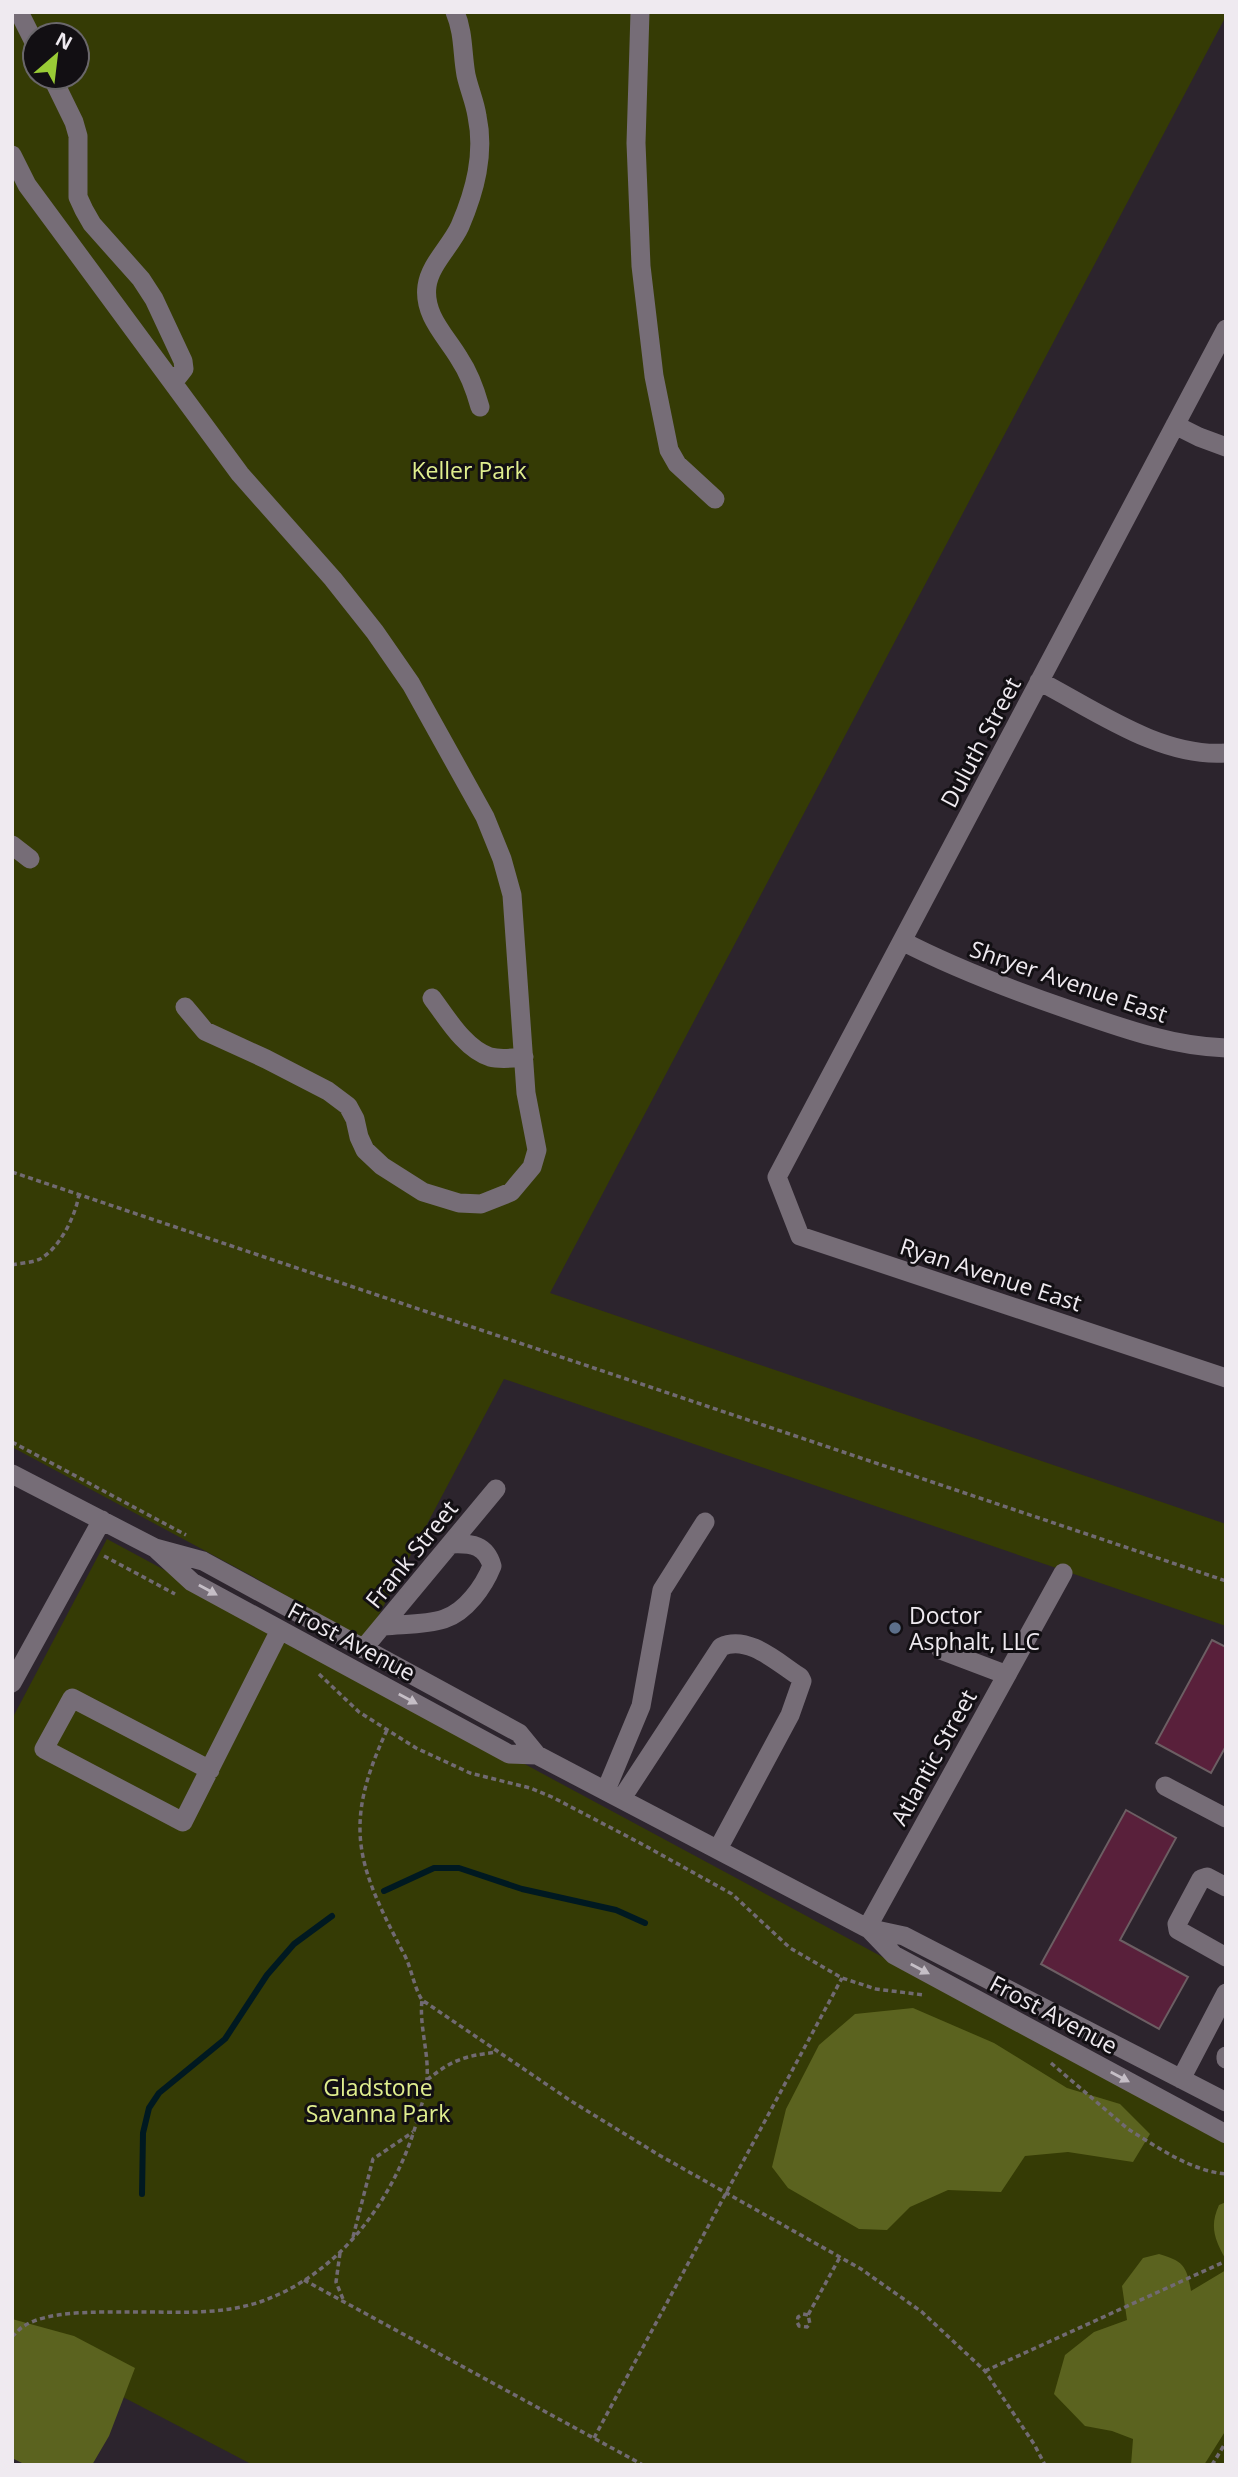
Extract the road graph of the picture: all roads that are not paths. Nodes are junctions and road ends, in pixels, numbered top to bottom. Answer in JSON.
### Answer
{"nodes":[{"id":1,"x":455,"y":12,"type":"edge"},
{"id":2,"x":640,"y":12,"type":"edge"},
{"id":3,"x":59,"y":91,"type":"edge"},
{"id":4,"x":12,"y":155,"type":"edge"},
{"id":5,"x":1226,"y":329,"type":"edge"},
{"id":6,"x":173,"y":383,"type":"junction"},
{"id":7,"x":480,"y":407,"type":"dead end"},
{"id":8,"x":1175,"y":425,"type":"junction"},
{"id":9,"x":1226,"y":447,"type":"edge"},
{"id":10,"x":715,"y":499,"type":"dead end"},
{"id":11,"x":1040,"y":681,"type":"junction"},
{"id":12,"x":1226,"y":753,"type":"edge"},
{"id":13,"x":12,"y":845,"type":"edge"},
{"id":14,"x":30,"y":859,"type":"dead end"},
{"id":15,"x":902,"y":941,"type":"junction"},
{"id":16,"x":432,"y":998,"type":"dead end"},
{"id":17,"x":185,"y":1007,"type":"dead end"},
{"id":18,"x":1226,"y":1048,"type":"edge"},
{"id":19,"x":524,"y":1057,"type":"junction"},
{"id":20,"x":777,"y":1177,"type":"joint"},
{"id":21,"x":1226,"y":1378,"type":"edge"},
{"id":22,"x":12,"y":1474,"type":"edge"},
{"id":23,"x":496,"y":1489,"type":"dead end"},
{"id":24,"x":102,"y":1520,"type":"junction"},
{"id":25,"x":705,"y":1522,"type":"dead end"},
{"id":26,"x":451,"y":1544,"type":"junction"},
{"id":27,"x":155,"y":1548,"type":"junction"},
{"id":28,"x":1063,"y":1573,"type":"dead end"},
{"id":29,"x":384,"y":1626,"type":"junction"},
{"id":30,"x":280,"y":1630,"type":"junction"},
{"id":31,"x":363,"y":1649,"type":"junction"},
{"id":32,"x":941,"y":1650,"type":"dead end"},
{"id":33,"x":1007,"y":1675,"type":"junction"},
{"id":34,"x":12,"y":1683,"type":"edge"},
{"id":35,"x":537,"y":1755,"type":"junction"},
{"id":36,"x":210,"y":1770,"type":"junction"},
{"id":37,"x":1165,"y":1786,"type":"dead end"},
{"id":38,"x":614,"y":1794,"type":"junction"},
{"id":39,"x":1226,"y":1818,"type":"edge"},
{"id":40,"x":718,"y":1849,"type":"junction"},
{"id":41,"x":1226,"y":1887,"type":"edge"},
{"id":42,"x":867,"y":1928,"type":"junction"},
{"id":43,"x":1226,"y":1957,"type":"edge"},
{"id":44,"x":1226,"y":1993,"type":"edge"},
{"id":45,"x":1181,"y":2079,"type":"junction"},
{"id":46,"x":1226,"y":2102,"type":"edge"},
{"id":47,"x":1226,"y":2134,"type":"edge"}],
"edges":[{"from":1,"to":7,"type":"street"},
{"from":2,"to":10,"type":"street"},
{"from":3,"to":6,"type":"street"},
{"from":4,"to":6,"type":"street"},
{"from":5,"to":8,"type":"street","name":"Duluth Street"},
{"from":6,"to":19,"type":"street"},
{"from":8,"to":9,"type":"street"},
{"from":8,"to":11,"type":"street","name":"Duluth Street"},
{"from":11,"to":12,"type":"street"},
{"from":11,"to":15,"type":"street","name":"Duluth Street"},
{"from":13,"to":14,"type":"street"},
{"from":15,"to":18,"type":"street","name":"Shryer Avenue East"},
{"from":15,"to":20,"type":"street","name":"Duluth Street"},
{"from":16,"to":19,"type":"street"},
{"from":17,"to":19,"type":"street"},
{"from":20,"to":21,"type":"street","name":"Ryan Avenue East"},
{"from":22,"to":24,"type":"street","name":"Frost Avenue"},
{"from":23,"to":26,"type":"street","name":"Frank Street"},
{"from":24,"to":27,"type":"street","name":"Frost Avenue"},
{"from":24,"to":34,"type":"street"},
{"from":25,"to":38,"type":"street"},
{"from":26,"to":29,"type":"street","name":"Frank Street"},
{"from":26,"to":29,"type":"street"},
{"from":27,"to":30,"type":"street","name":"Frost Avenue","one_way":true},
{"from":27,"to":31,"type":"street","name":"Frost Avenue"},
{"from":28,"to":33,"type":"street","name":"Atlantic Street"},
{"from":29,"to":31,"type":"street","name":"Frank Street"},
{"from":30,"to":35,"type":"street","name":"Frost Avenue","one_way":true},
{"from":30,"to":36,"type":"street"},
{"from":31,"to":35,"type":"street","name":"Frost Avenue"},
{"from":32,"to":33,"type":"street"},
{"from":33,"to":42,"type":"street","name":"Atlantic Street"},
{"from":35,"to":38,"type":"street","name":"Frost Avenue"},
{"from":36,"to":36,"type":"street"},
{"from":37,"to":39,"type":"street"},
{"from":38,"to":40,"type":"street","name":"Frost Avenue"},
{"from":38,"to":40,"type":"street"},
{"from":40,"to":42,"type":"street","name":"Frost Avenue"},
{"from":41,"to":43,"type":"street"},
{"from":42,"to":45,"type":"street","name":"Frost Avenue"},
{"from":42,"to":47,"type":"street","name":"Frost Avenue","one_way":true},
{"from":44,"to":45,"type":"street"},
{"from":45,"to":46,"type":"street","name":"Frost Avenue"}]}
